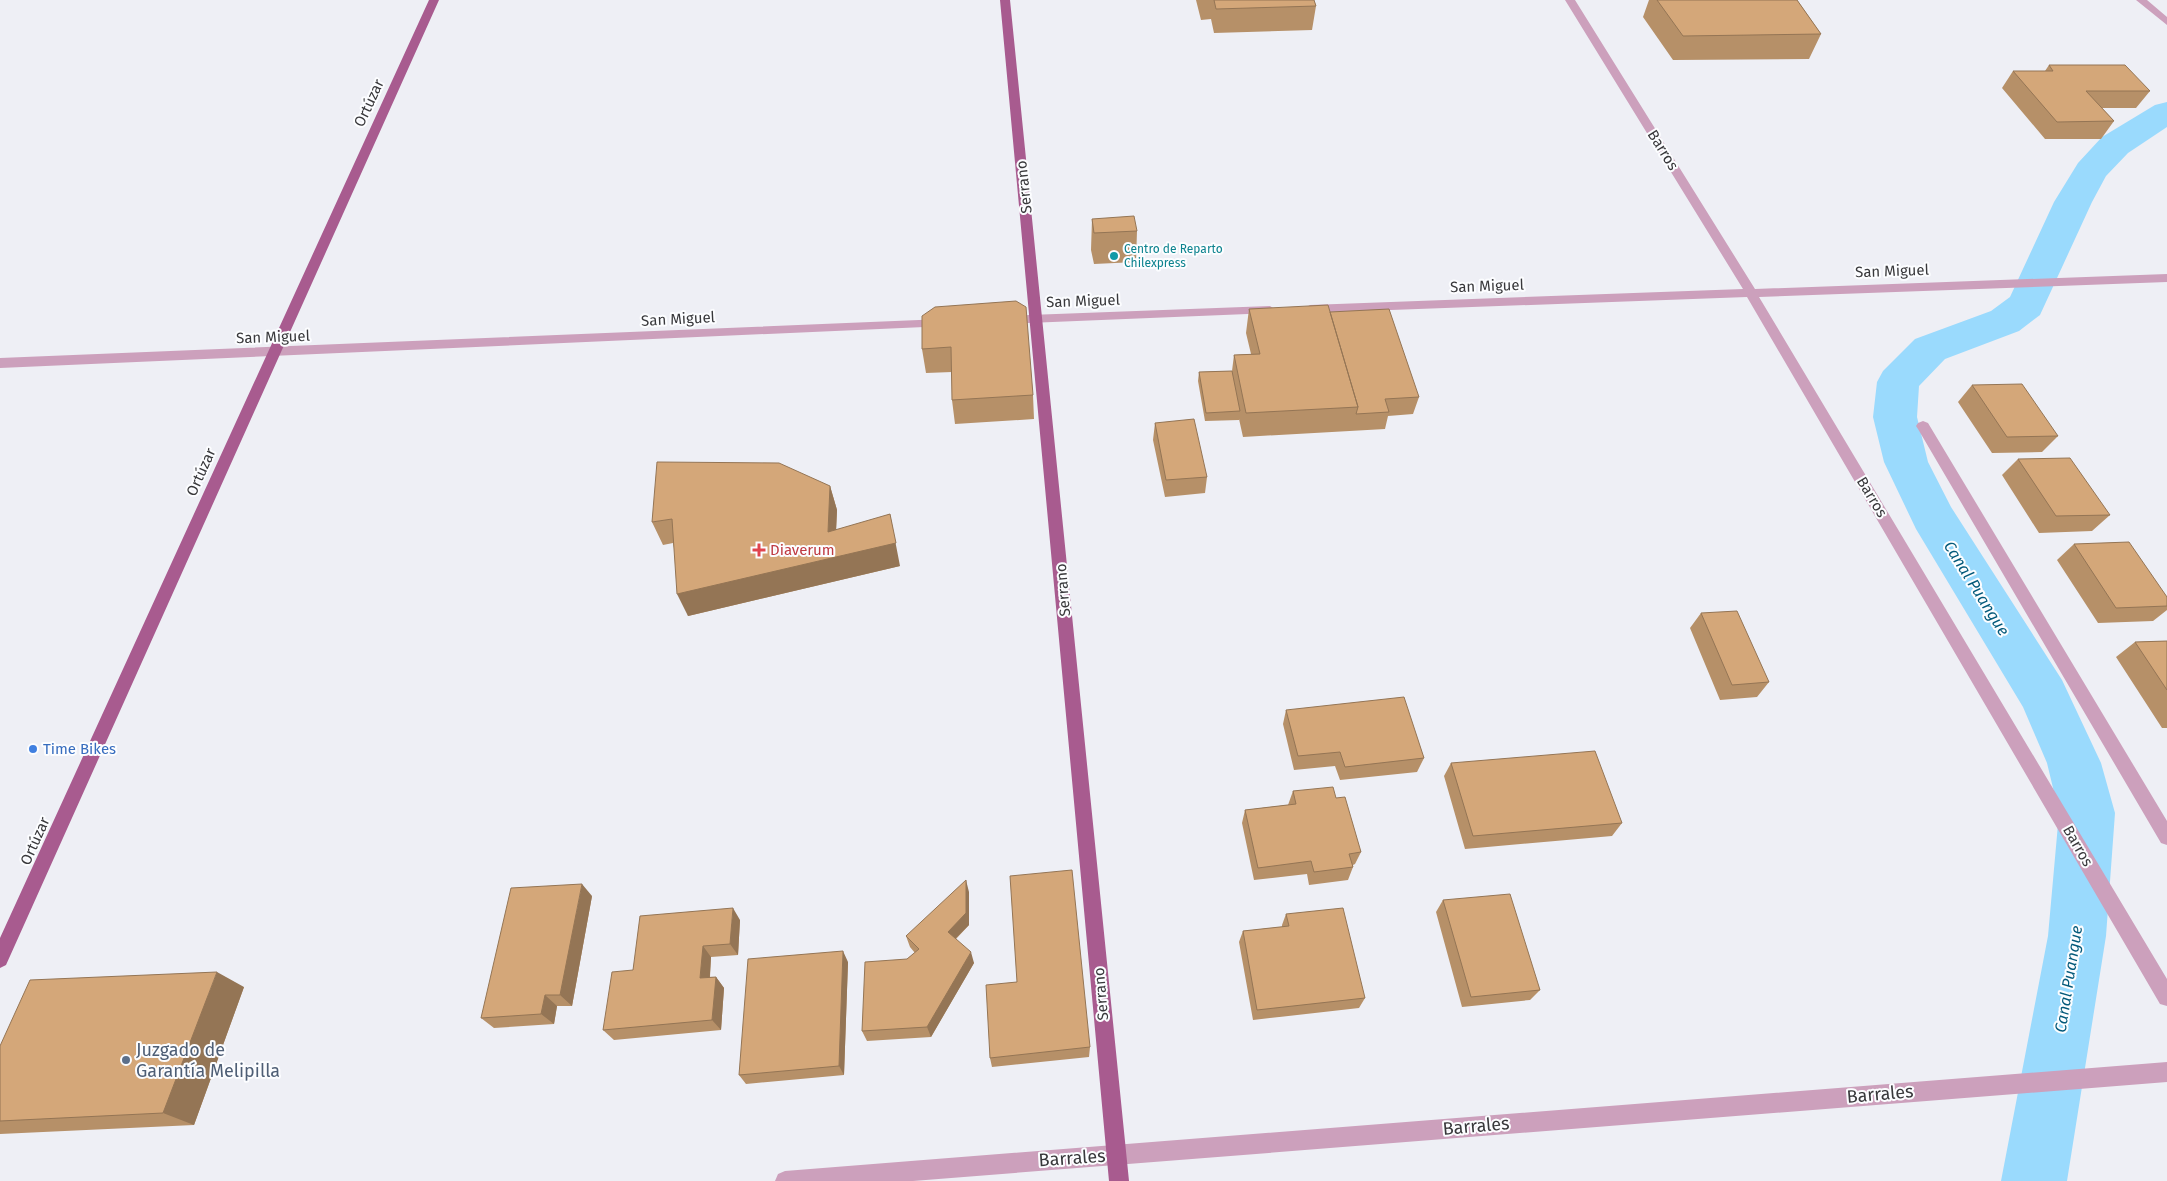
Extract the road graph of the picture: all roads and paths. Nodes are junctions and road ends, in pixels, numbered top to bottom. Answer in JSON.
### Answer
{"nodes":[{"id":1,"x":434,"y":0,"type":"edge"},
{"id":2,"x":1005,"y":0,"type":"edge"},
{"id":3,"x":1570,"y":0,"type":"edge"},
{"id":4,"x":2142,"y":0,"type":"edge"},
{"id":5,"x":2167,"y":22,"type":"edge"},
{"id":6,"x":2167,"y":278,"type":"edge"},
{"id":7,"x":1751,"y":293,"type":"junction"},
{"id":8,"x":1037,"y":319,"type":"junction"},
{"id":9,"x":997,"y":321,"type":"edge"},
{"id":10,"x":957,"y":322,"type":"edge"},
{"id":11,"x":272,"y":353,"type":"junction"},
{"id":12,"x":0,"y":363,"type":"edge"},
{"id":13,"x":1923,"y":426,"type":"dead end"},
{"id":14,"x":2167,"y":837,"type":"edge"},
{"id":15,"x":0,"y":958,"type":"edge"},
{"id":16,"x":2167,"y":997,"type":"edge"},
{"id":17,"x":2167,"y":1072,"type":"edge"},
{"id":18,"x":1117,"y":1155,"type":"junction"},
{"id":19,"x":785,"y":1181,"type":"edge"},
{"id":20,"x":1119,"y":1181,"type":"edge"}],
"edges":[{"from":1,"to":11,"type":"main road","name":"Ortúzar"},
{"from":2,"to":8,"type":"main road","name":"Serrano"},
{"from":3,"to":7,"type":"street","name":"Barros"},
{"from":4,"to":5,"type":"street"},
{"from":6,"to":7,"type":"street","name":"San Miguel"},
{"from":7,"to":8,"type":"street","name":"San Miguel"},
{"from":7,"to":16,"type":"street","name":"Barros"},
{"from":8,"to":9,"type":"street","name":"San Miguel"},
{"from":8,"to":18,"type":"main road","name":"Serrano"},
{"from":10,"to":11,"type":"street","name":"San Miguel"},
{"from":11,"to":12,"type":"street","name":"San Miguel"},
{"from":11,"to":15,"type":"main road","name":"Ortúzar"},
{"from":13,"to":14,"type":"street"},
{"from":17,"to":18,"type":"street","name":"Barrales"},
{"from":18,"to":19,"type":"street","name":"Barrales"},
{"from":18,"to":20,"type":"main road","name":"Serrano"}]}
